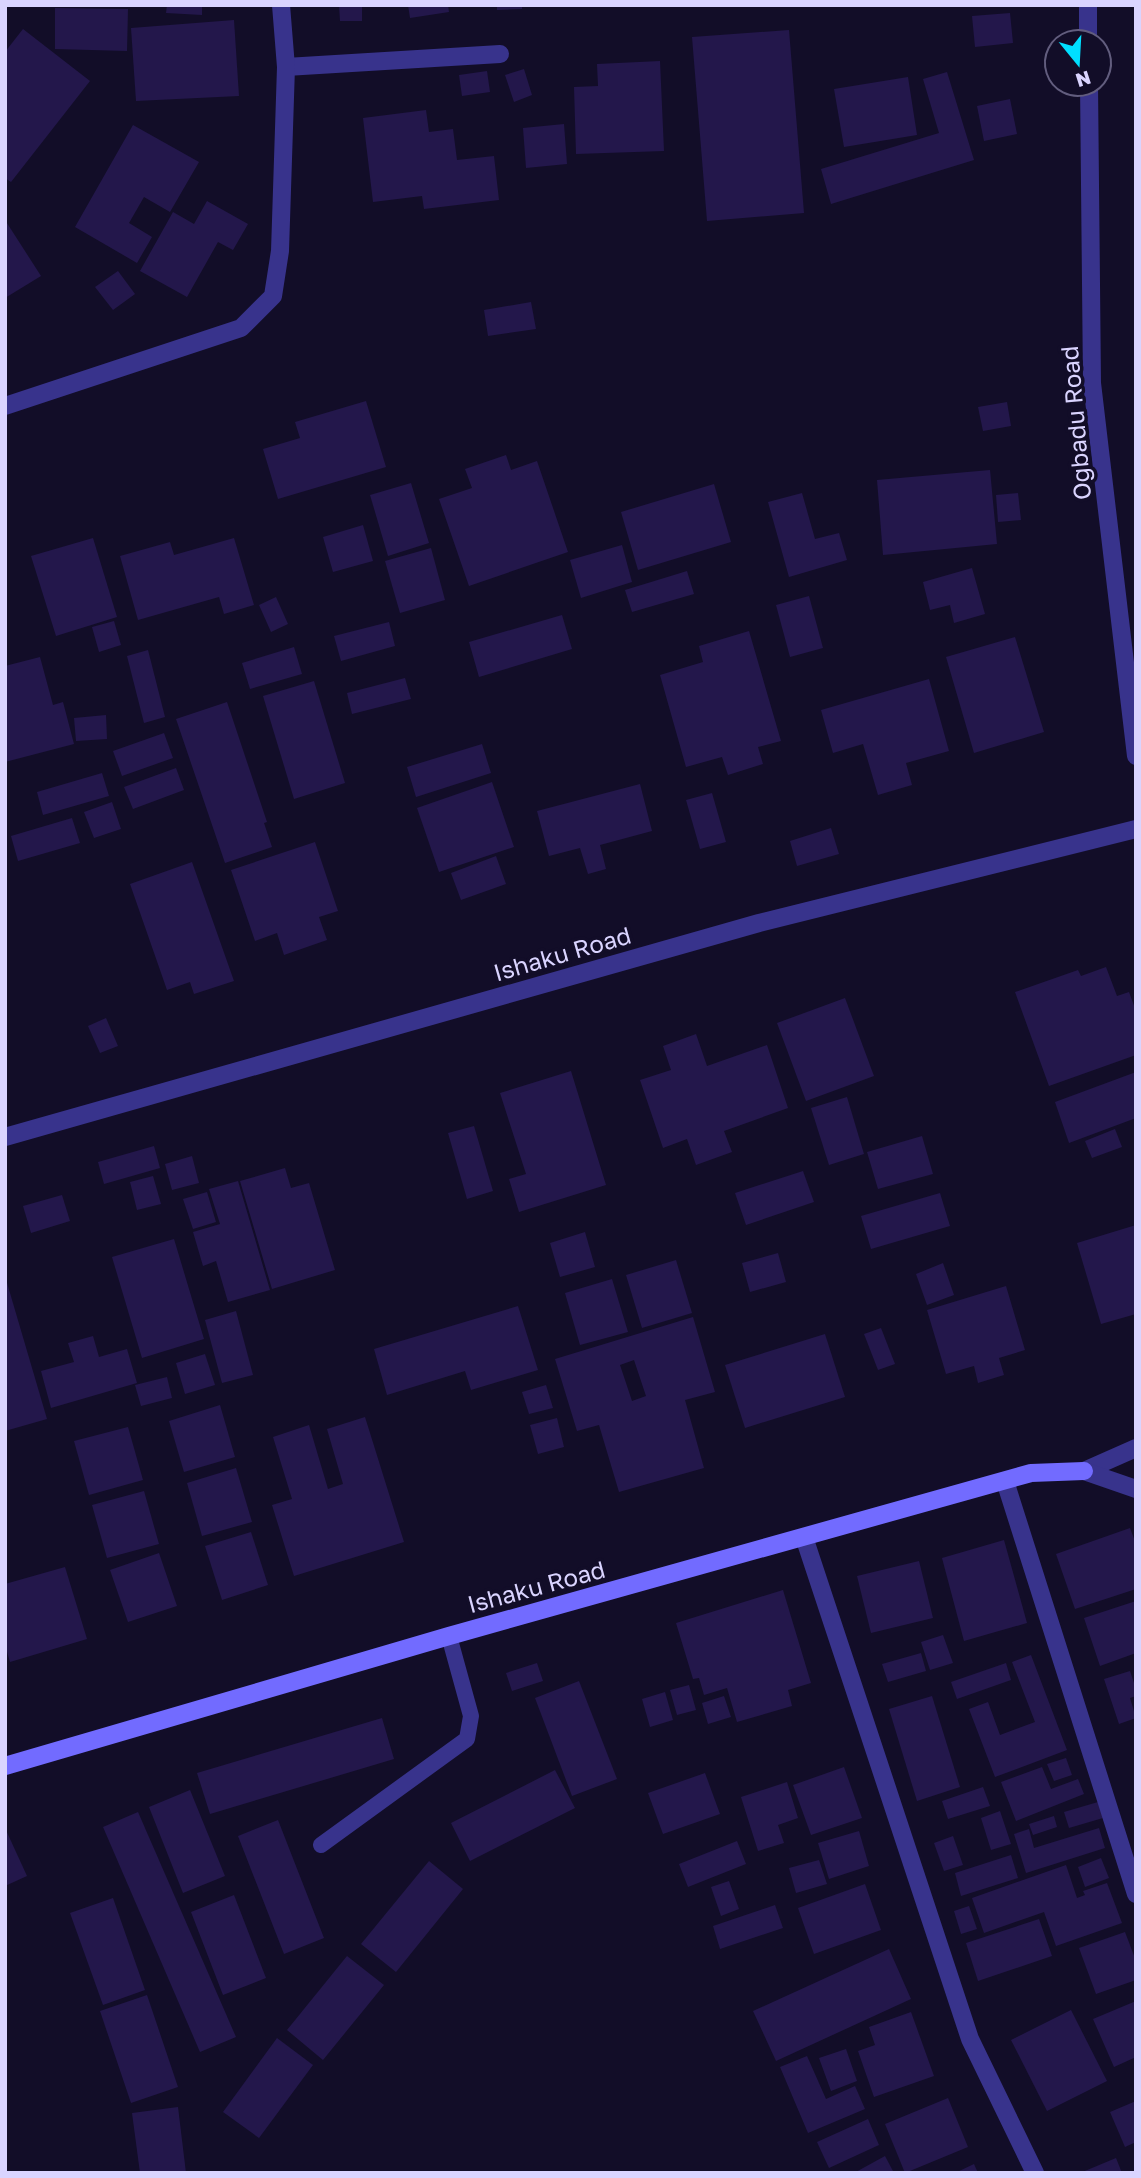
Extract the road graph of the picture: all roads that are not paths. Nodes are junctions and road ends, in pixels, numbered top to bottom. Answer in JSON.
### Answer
{"nodes":[{"id":1,"x":281,"y":5,"type":"edge"},
{"id":2,"x":1088,"y":5,"type":"edge"},
{"id":3,"x":1088,"y":28,"type":"edge"},
{"id":4,"x":500,"y":54,"type":"dead end"},
{"id":5,"x":286,"y":67,"type":"junction"},
{"id":6,"x":1089,"y":98,"type":"edge"},
{"id":7,"x":5,"y":406,"type":"edge"},
{"id":8,"x":1136,"y":756,"type":"edge"},
{"id":9,"x":1136,"y":829,"type":"edge"},
{"id":10,"x":5,"y":1137,"type":"edge"},
{"id":11,"x":1136,"y":1448,"type":"edge"},
{"id":12,"x":1084,"y":1471,"type":"junction"},
{"id":13,"x":1005,"y":1481,"type":"junction"},
{"id":14,"x":1136,"y":1489,"type":"edge"},
{"id":15,"x":804,"y":1537,"type":"junction"},
{"id":16,"x":449,"y":1636,"type":"junction"},
{"id":17,"x":5,"y":1766,"type":"edge"},
{"id":18,"x":321,"y":1846,"type":"dead end"},
{"id":19,"x":1136,"y":1894,"type":"edge"},
{"id":20,"x":1035,"y":2173,"type":"edge"}],
"edges":[{"from":1,"to":5,"type":"street"},
{"from":2,"to":3,"type":"street"},
{"from":4,"to":5,"type":"street"},
{"from":5,"to":7,"type":"street"},
{"from":6,"to":8,"type":"street","name":"Ogbadu Road"},
{"from":9,"to":10,"type":"street","name":"Ishaku Road"},
{"from":11,"to":12,"type":"street"},
{"from":12,"to":13,"type":"street","name":"Ishaku Road"},
{"from":12,"to":14,"type":"street"},
{"from":13,"to":15,"type":"street","name":"Ishaku Road"},
{"from":13,"to":19,"type":"street"},
{"from":15,"to":16,"type":"street","name":"Ishaku Road"},
{"from":15,"to":20,"type":"street"},
{"from":16,"to":17,"type":"street","name":"Ishaku Road"},
{"from":16,"to":18,"type":"lane"}]}
